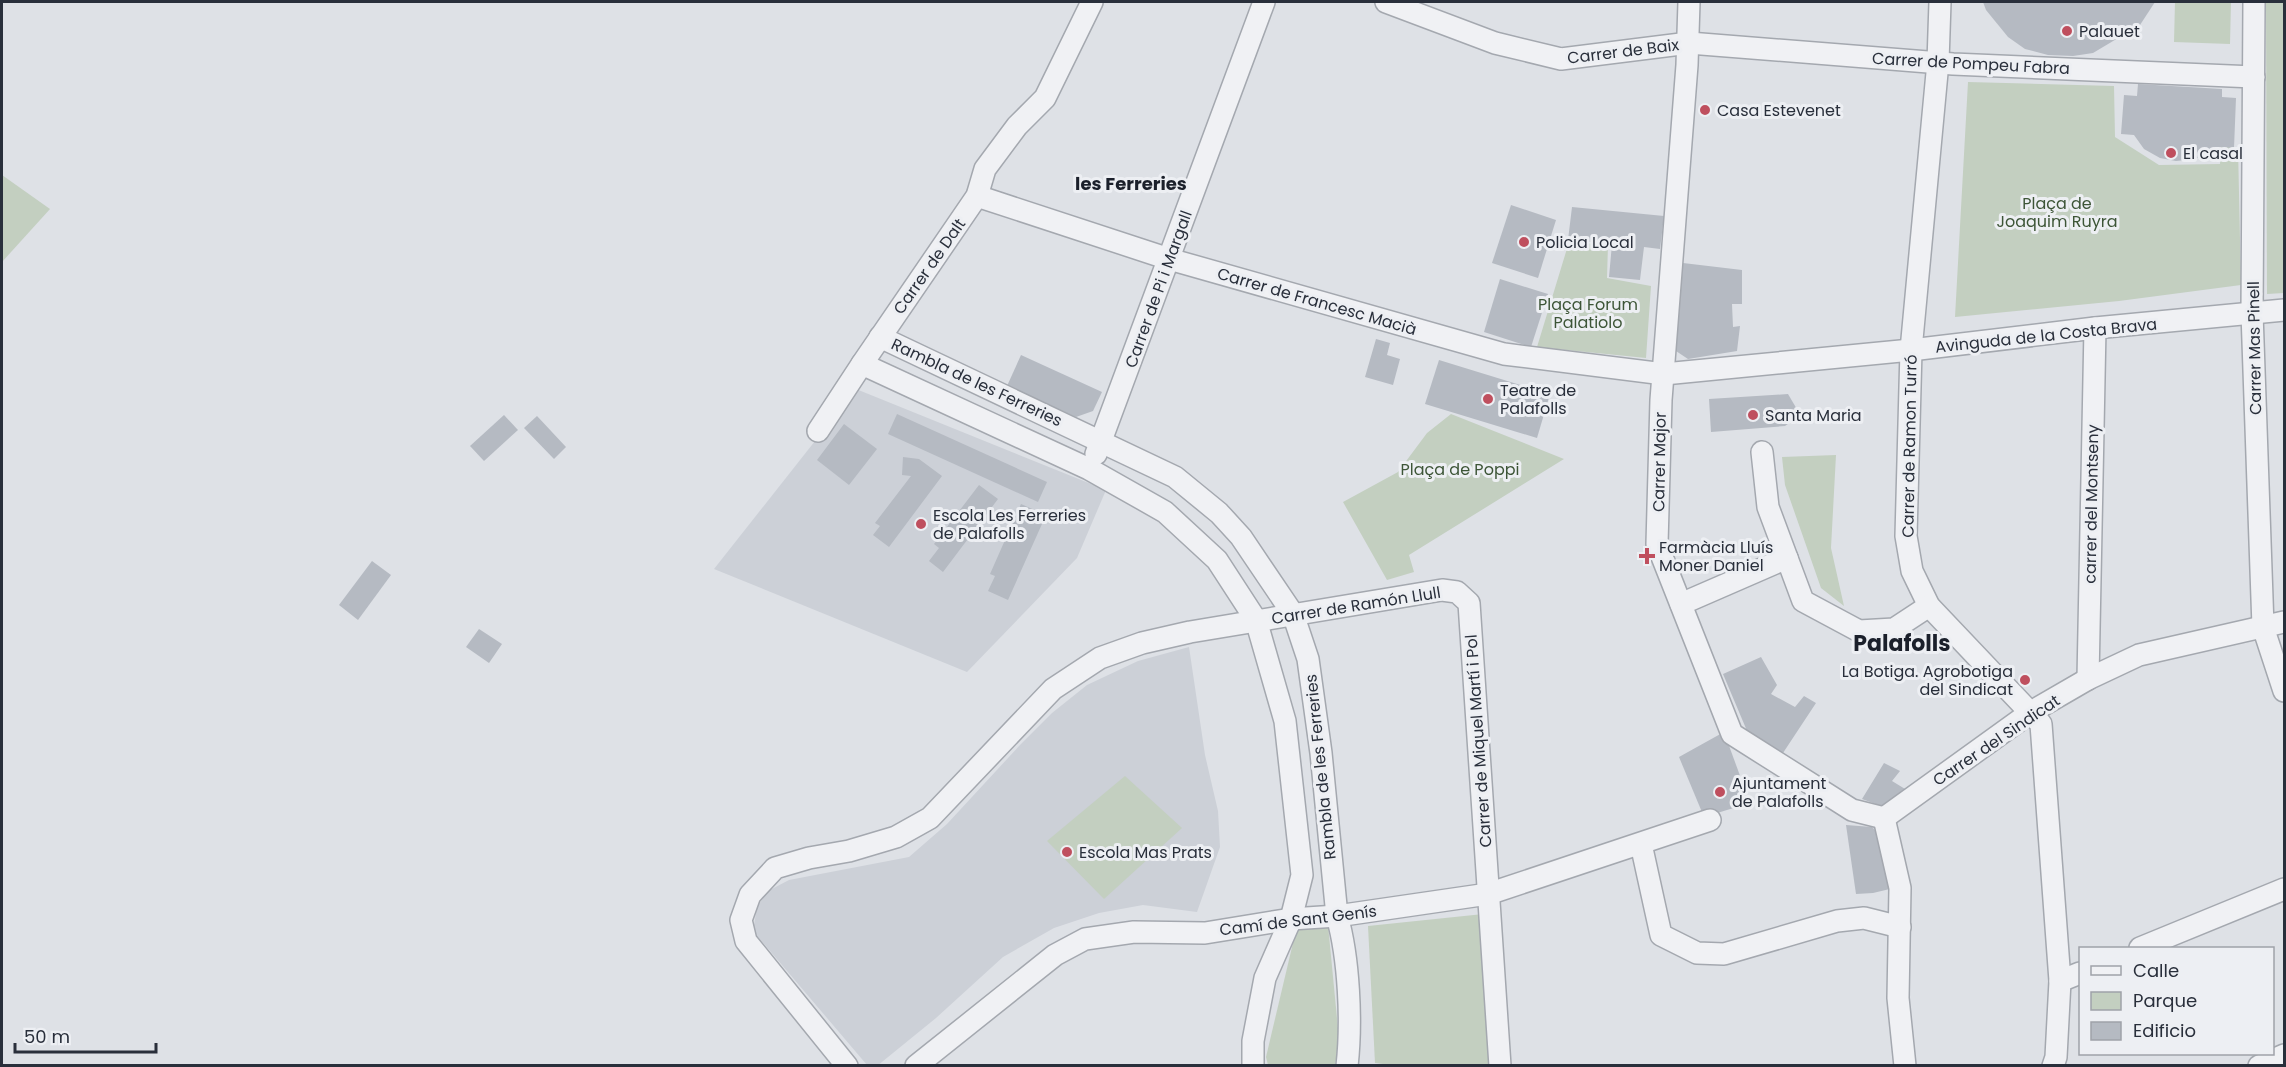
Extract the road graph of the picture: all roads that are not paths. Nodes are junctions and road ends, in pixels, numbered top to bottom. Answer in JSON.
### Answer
{"nodes":[{"id":1,"x":1092,"y":2,"type":"edge"},
{"id":2,"x":1264,"y":2,"type":"edge"},
{"id":3,"x":1386,"y":2,"type":"edge"},
{"id":4,"x":1689,"y":2,"type":"edge"},
{"id":5,"x":1940,"y":2,"type":"edge"},
{"id":6,"x":2254,"y":2,"type":"edge"},
{"id":7,"x":1689,"y":43,"type":"junction"},
{"id":8,"x":1938,"y":62,"type":"junction"},
{"id":9,"x":2253,"y":77,"type":"junction"},
{"id":10,"x":977,"y":196,"type":"junction"},
{"id":11,"x":1169,"y":259,"type":"junction"},
{"id":12,"x":2284,"y":310,"type":"edge"},
{"id":13,"x":2252,"y":313,"type":"junction"},
{"id":14,"x":2094,"y":328,"type":"junction"},
{"id":15,"x":880,"y":337,"type":"junction"},
{"id":16,"x":1911,"y":350,"type":"junction"},
{"id":17,"x":862,"y":364,"type":"junction"},
{"id":18,"x":1664,"y":374,"type":"junction"},
{"id":19,"x":818,"y":430,"type":"dead end"},
{"id":20,"x":1102,"y":441,"type":"junction"},
{"id":21,"x":1762,"y":452,"type":"dead end"},
{"id":22,"x":1089,"y":469,"type":"junction"},
{"id":23,"x":1786,"y":558,"type":"junction"},
{"id":24,"x":1457,"y":592,"type":"joint"},
{"id":25,"x":1681,"y":604,"type":"junction"},
{"id":26,"x":1929,"y":606,"type":"junction"},
{"id":27,"x":1293,"y":614,"type":"junction"},
{"id":28,"x":1256,"y":620,"type":"junction"},
{"id":29,"x":2284,"y":622,"type":"edge"},
{"id":30,"x":2263,"y":627,"type":"junction"},
{"id":31,"x":2088,"y":679,"type":"junction"},
{"id":32,"x":2284,"y":691,"type":"edge"},
{"id":33,"x":2031,"y":712,"type":"junction"},
{"id":34,"x":1884,"y":818,"type":"junction"},
{"id":35,"x":1710,"y":820,"type":"dead end"},
{"id":36,"x":1641,"y":844,"type":"junction"},
{"id":37,"x":2284,"y":889,"type":"edge"},
{"id":38,"x":1488,"y":894,"type":"junction"},
{"id":39,"x":1337,"y":916,"type":"junction"},
{"id":40,"x":1291,"y":919,"type":"junction"},
{"id":41,"x":1899,"y":927,"type":"junction"},
{"id":42,"x":2142,"y":947,"type":"edge"},
{"id":43,"x":2079,"y":973,"type":"edge"},
{"id":44,"x":2060,"y":981,"type":"junction"},
{"id":45,"x":2284,"y":1055,"type":"edge"},
{"id":46,"x":2056,"y":1063,"type":"edge"},
{"id":47,"x":847,"y":1065,"type":"edge"},
{"id":48,"x":916,"y":1065,"type":"edge"},
{"id":49,"x":1253,"y":1065,"type":"edge"},
{"id":50,"x":1347,"y":1065,"type":"edge"},
{"id":51,"x":1500,"y":1065,"type":"edge"},
{"id":52,"x":1905,"y":1065,"type":"edge"},
{"id":53,"x":2259,"y":1065,"type":"edge"}],
"edges":[{"from":1,"to":10,"type":"street","name":"Carrer de Dalt"},
{"from":2,"to":11,"type":"street","name":"Carrer de Pi i Margall"},
{"from":3,"to":7,"type":"street","name":"Carrer de Baix"},
{"from":4,"to":7,"type":"street","name":"Carrer Major"},
{"from":5,"to":8,"type":"street","name":"Carrer de Ramon Turró"},
{"from":6,"to":9,"type":"street","name":"Carrer Mas Pinell"},
{"from":7,"to":8,"type":"street","name":"Carrer de Pompeu Fabra"},
{"from":7,"to":18,"type":"street","name":"Carrer Major"},
{"from":8,"to":9,"type":"street","name":"Carrer de Pompeu Fabra"},
{"from":8,"to":16,"type":"street","name":"Carrer de Ramon Turró"},
{"from":9,"to":13,"type":"street","name":"Carrer Mas Pinell"},
{"from":10,"to":11,"type":"street","name":"Carrer de Francesc Macià"},
{"from":10,"to":15,"type":"street","name":"Carrer de Dalt"},
{"from":11,"to":18,"type":"street","name":"Carrer de Francesc Macià"},
{"from":11,"to":20,"type":"street","name":"Carrer de Pi i Margall"},
{"from":12,"to":13,"type":"street","name":"Avinguda de la Costa Brava"},
{"from":13,"to":14,"type":"street","name":"Avinguda de la Costa Brava"},
{"from":13,"to":30,"type":"street","name":"Carrer Mas Pinell"},
{"from":14,"to":16,"type":"street","name":"Avinguda de la Costa Brava"},
{"from":14,"to":31,"type":"street","name":"carrer del Montseny"},
{"from":15,"to":17,"type":"street","name":"Rambla de les Ferreries"},
{"from":15,"to":20,"type":"street","name":"Rambla de les Ferreries"},
{"from":16,"to":18,"type":"street","name":"Avinguda de la Costa Brava"},
{"from":16,"to":26,"type":"street","name":"Carrer de Ramon Turró"},
{"from":17,"to":19,"type":"street"},
{"from":17,"to":22,"type":"street","name":"Rambla de les Ferreries"},
{"from":18,"to":25,"type":"street","name":"Carrer Major"},
{"from":20,"to":22,"type":"street","name":"Carrer de Pi i Margall"},
{"from":20,"to":27,"type":"street","name":"Rambla de les Ferreries"},
{"from":21,"to":23,"type":"street"},
{"from":22,"to":28,"type":"street","name":"Rambla de les Ferreries"},
{"from":23,"to":25,"type":"street"},
{"from":23,"to":26,"type":"street"},
{"from":24,"to":27,"type":"street","name":"Carrer de Ramón Llull"},
{"from":24,"to":38,"type":"street","name":"Carrer de Miquel Martí i Pol"},
{"from":25,"to":34,"type":"street","name":"Carrer Major"},
{"from":26,"to":33,"type":"street","name":"Carrer de Ramon Turró"},
{"from":27,"to":28,"type":"street","name":"Carrer de Ramón Llull"},
{"from":27,"to":39,"type":"street","name":"Rambla de les Ferreries"},
{"from":28,"to":40,"type":"street","name":"Rambla de les Ferreries"},
{"from":28,"to":47,"type":"street","name":"Carrer de Ramón Llull"},
{"from":29,"to":30,"type":"street","name":"Carrer del Sindicat"},
{"from":30,"to":31,"type":"street","name":"Carrer del Sindicat"},
{"from":30,"to":32,"type":"street","name":"Carrer Mas Pinell"},
{"from":31,"to":33,"type":"street","name":"Carrer del Sindicat"},
{"from":33,"to":34,"type":"street","name":"Carrer del Sindicat"},
{"from":33,"to":44,"type":"street","name":"Carrer de Ramon Turró"},
{"from":34,"to":41,"type":"street"},
{"from":35,"to":36,"type":"street","name":"Camí de Sant Genís"},
{"from":36,"to":38,"type":"street","name":"Camí de Sant Genís"},
{"from":36,"to":41,"type":"street"},
{"from":37,"to":42,"type":"street"},
{"from":38,"to":39,"type":"street","name":"Camí de Sant Genís"},
{"from":38,"to":51,"type":"street","name":"Carrer de Miquel Martí i Pol"},
{"from":39,"to":40,"type":"street","name":"Camí de Sant Genís"},
{"from":39,"to":50,"type":"street","name":"Rambla de les Ferreries"},
{"from":40,"to":48,"type":"street","name":"Camí de Sant Genís"},
{"from":40,"to":49,"type":"street","name":"Rambla de les Ferreries"},
{"from":41,"to":52,"type":"street"},
{"from":43,"to":44,"type":"street"},
{"from":44,"to":46,"type":"street","name":"Carrer de Ramon Turró"},
{"from":45,"to":53,"type":"street"}]}
